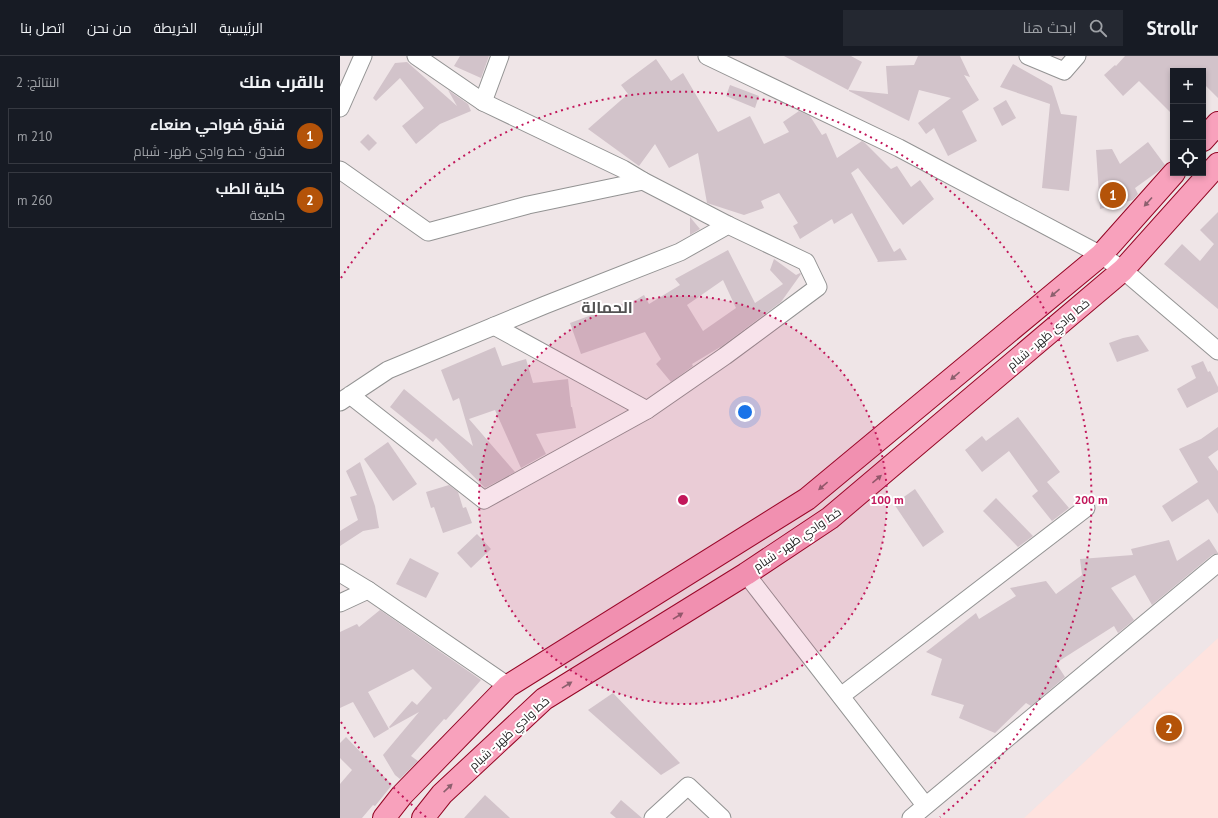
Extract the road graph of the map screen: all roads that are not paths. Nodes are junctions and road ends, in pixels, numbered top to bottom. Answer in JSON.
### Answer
{"nodes":[{"id":1,"x":363,"y":56,"type":"edge"},
{"id":2,"x":416,"y":56,"type":"edge"},
{"id":3,"x":500,"y":56,"type":"edge"},
{"id":4,"x":707,"y":56,"type":"edge"},
{"id":5,"x":1028,"y":56,"type":"edge"},
{"id":6,"x":1077,"y":56,"type":"edge"},
{"id":7,"x":483,"y":102,"type":"junction"},
{"id":8,"x":340,"y":108,"type":"edge"},
{"id":9,"x":1218,"y":123,"type":"edge"},
{"id":10,"x":1206,"y":137,"type":"edge"},
{"id":11,"x":1218,"y":164,"type":"edge"},
{"id":12,"x":340,"y":170,"type":"edge"},
{"id":13,"x":1171,"y":176,"type":"edge"},
{"id":14,"x":643,"y":181,"type":"junction"},
{"id":15,"x":728,"y":225,"type":"junction"},
{"id":16,"x":1101,"y":255,"type":"junction"},
{"id":17,"x":1123,"y":270,"type":"junction"},
{"id":18,"x":494,"y":326,"type":"junction"},
{"id":19,"x":1218,"y":351,"type":"edge"},
{"id":20,"x":345,"y":398,"type":"edge"},
{"id":21,"x":647,"y":410,"type":"junction"},
{"id":22,"x":1086,"y":508,"type":"dead end"},
{"id":23,"x":1218,"y":563,"type":"edge"},
{"id":24,"x":340,"y":573,"type":"edge"},
{"id":25,"x":746,"y":574,"type":"junction"},
{"id":26,"x":368,"y":590,"type":"junction"},
{"id":27,"x":340,"y":603,"type":"edge"},
{"id":28,"x":508,"y":686,"type":"junction"},
{"id":29,"x":841,"y":696,"type":"junction"},
{"id":30,"x":925,"y":805,"type":"junction"},
{"id":31,"x":384,"y":818,"type":"edge"},
{"id":32,"x":423,"y":818,"type":"edge"},
{"id":33,"x":653,"y":818,"type":"edge"},
{"id":34,"x":722,"y":818,"type":"edge"},
{"id":35,"x":911,"y":818,"type":"edge"}],
"edges":[{"from":1,"to":8,"type":"street"},
{"from":2,"to":7,"type":"street"},
{"from":3,"to":7,"type":"street"},
{"from":4,"to":16,"type":"street"},
{"from":5,"to":6,"type":"street"},
{"from":7,"to":14,"type":"street"},
{"from":9,"to":10,"type":"main road"},
{"from":11,"to":17,"type":"main road","name":"خط وادي ظهر - شبام"},
{"from":12,"to":14,"type":"street"},
{"from":13,"to":16,"type":"main road","one_way":true},
{"from":14,"to":15,"type":"street"},
{"from":15,"to":18,"type":"street"},
{"from":15,"to":21,"type":"street"},
{"from":16,"to":17,"type":"street"},
{"from":16,"to":28,"type":"main road","one_way":true},
{"from":17,"to":19,"type":"street"},
{"from":25,"to":17,"type":"main road","name":"خط وادي ظهر - شبام","one_way":true},
{"from":18,"to":20,"type":"street"},
{"from":18,"to":21,"type":"street"},
{"from":20,"to":21,"type":"street"},
{"from":22,"to":29,"type":"street"},
{"from":23,"to":30,"type":"street"},
{"from":24,"to":26,"type":"street"},
{"from":25,"to":29,"type":"street"},
{"from":32,"to":25,"type":"main road","name":"خط وادي ظهر - شبام","one_way":true},
{"from":26,"to":27,"type":"street"},
{"from":26,"to":28,"type":"street"},
{"from":28,"to":31,"type":"main road"},
{"from":29,"to":30,"type":"street"},
{"from":30,"to":35,"type":"street"},
{"from":33,"to":34,"type":"street"}]}
